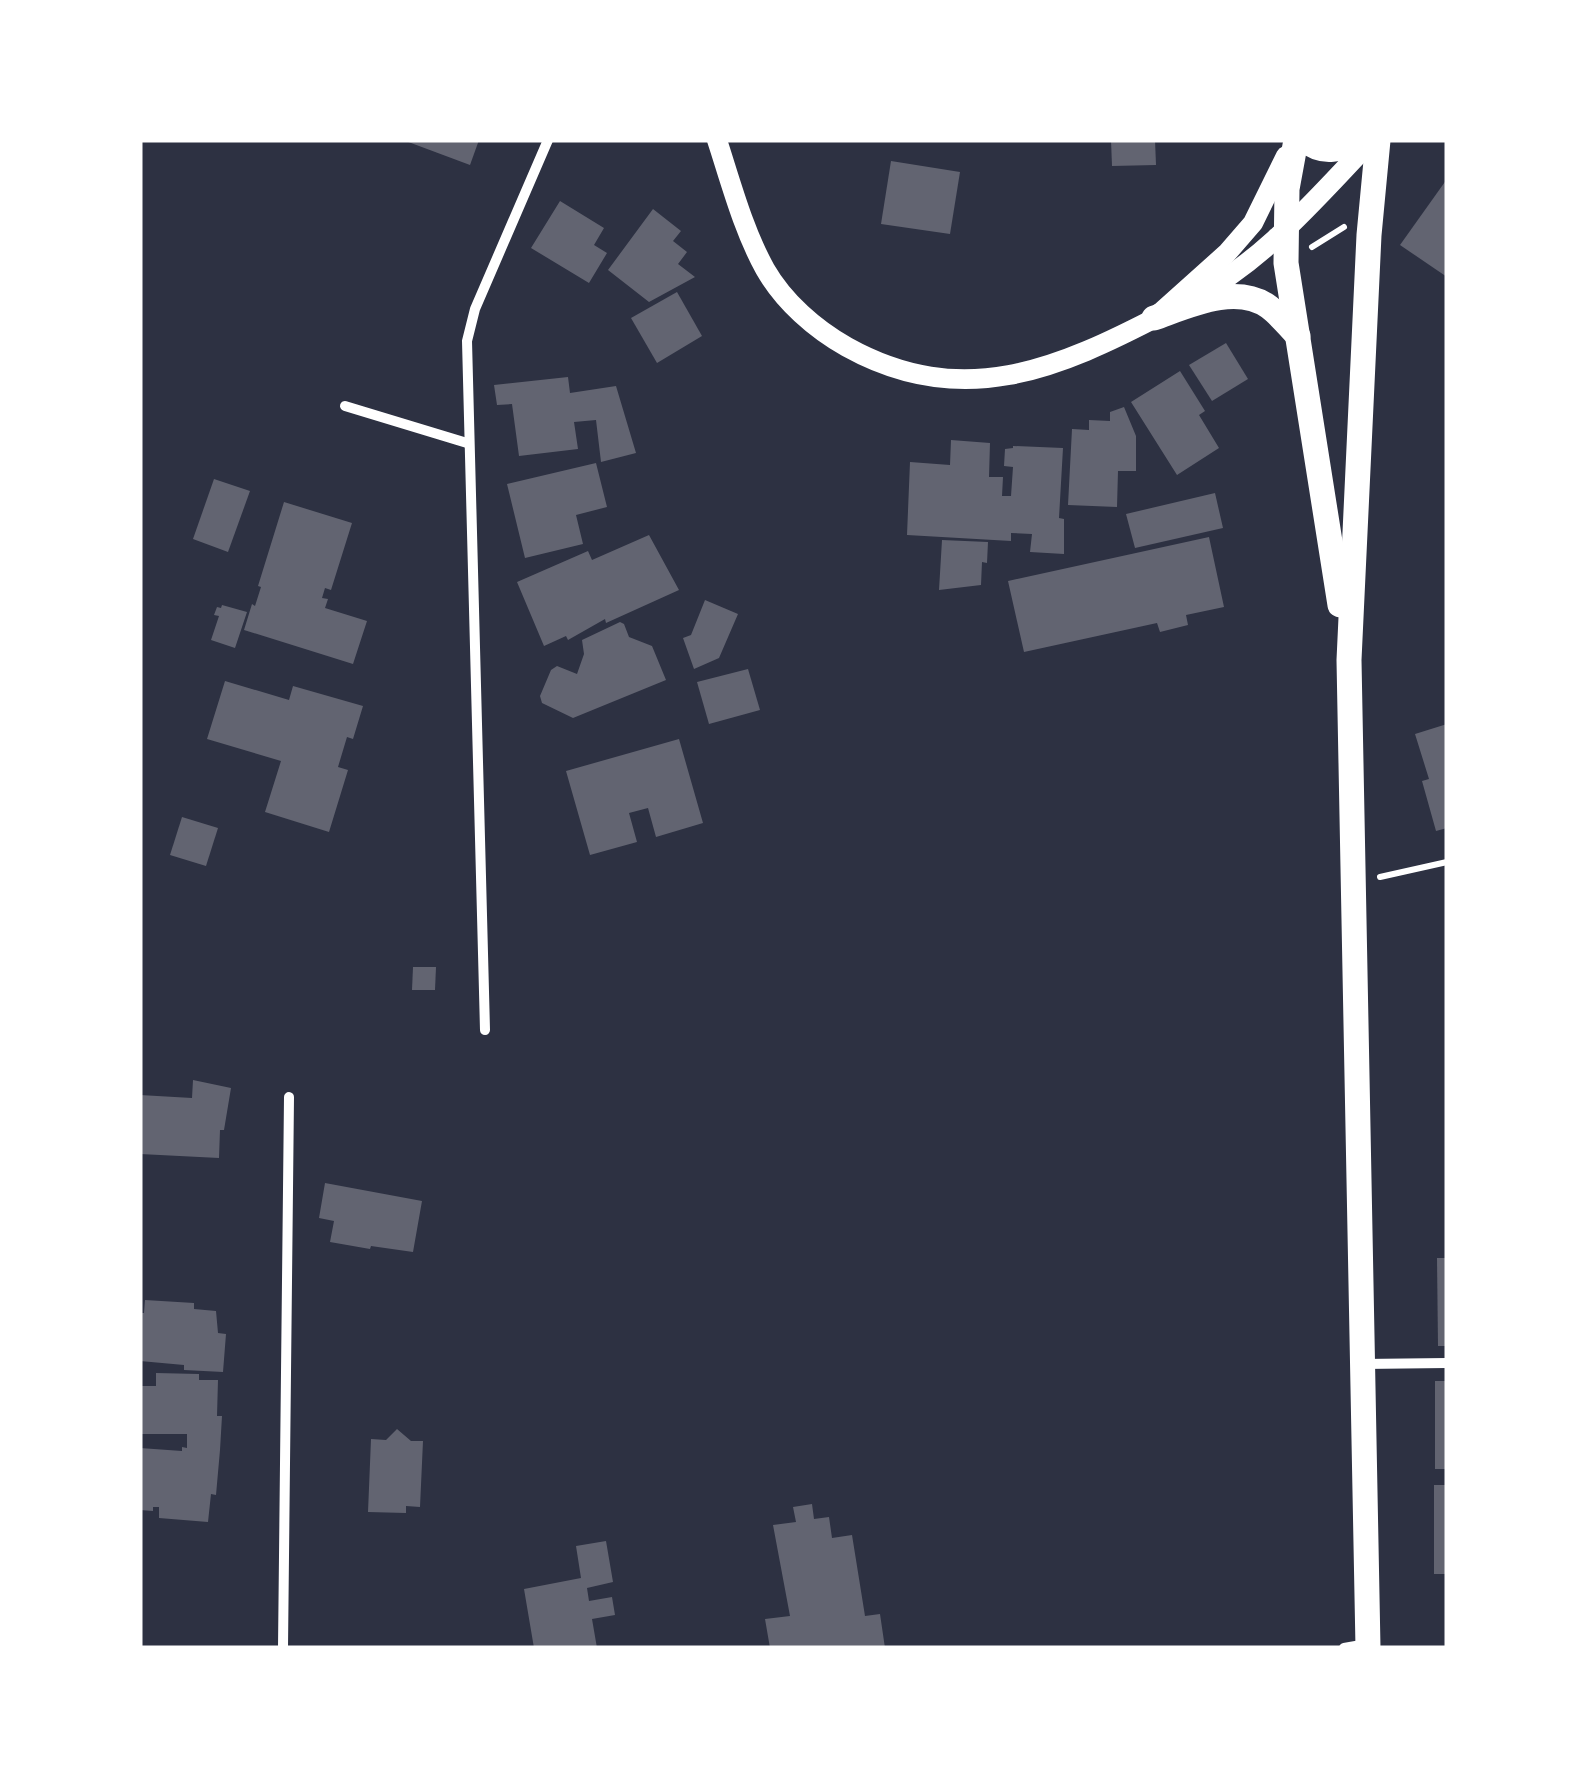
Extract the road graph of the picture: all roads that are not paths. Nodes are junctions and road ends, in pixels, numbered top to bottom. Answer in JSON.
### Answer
{"nodes":[{"id":1,"x":548,"y":140,"type":"edge"},
{"id":2,"x":717,"y":140,"type":"edge"},
{"id":3,"x":1295,"y":140,"type":"edge"},
{"id":4,"x":1305,"y":140,"type":"edge"},
{"id":5,"x":1361,"y":140,"type":"edge"},
{"id":6,"x":1375,"y":140,"type":"edge"},
{"id":7,"x":1285,"y":231,"type":"junction"},
{"id":8,"x":1154,"y":318,"type":"junction"},
{"id":9,"x":1298,"y":336,"type":"junction"},
{"id":10,"x":345,"y":406,"type":"dead end"},
{"id":11,"x":467,"y":443,"type":"junction"},
{"id":12,"x":1348,"y":660,"type":"junction"},
{"id":13,"x":485,"y":1030,"type":"dead end"},
{"id":14,"x":289,"y":1097,"type":"dead end"},
{"id":15,"x":1447,"y":1363,"type":"edge"},
{"id":16,"x":1362,"y":1364,"type":"junction"},
{"id":17,"x":1360,"y":1647,"type":"edge"},
{"id":18,"x":283,"y":1648,"type":"edge"}],
"edges":[{"from":1,"to":11,"type":"street"},
{"from":2,"to":8,"type":"main road"},
{"from":3,"to":7,"type":"main road"},
{"from":3,"to":8,"type":"main road"},
{"from":4,"to":5,"type":"main road"},
{"from":6,"to":7,"type":"main road"},
{"from":6,"to":12,"type":"main road"},
{"from":7,"to":8,"type":"main road"},
{"from":7,"to":9,"type":"main road"},
{"from":8,"to":9,"type":"main road"},
{"from":9,"to":12,"type":"main road"},
{"from":10,"to":11,"type":"street"},
{"from":11,"to":13,"type":"street"},
{"from":12,"to":16,"type":"main road"},
{"from":14,"to":18,"type":"street"},
{"from":15,"to":16,"type":"street"},
{"from":16,"to":17,"type":"main road"}]}
